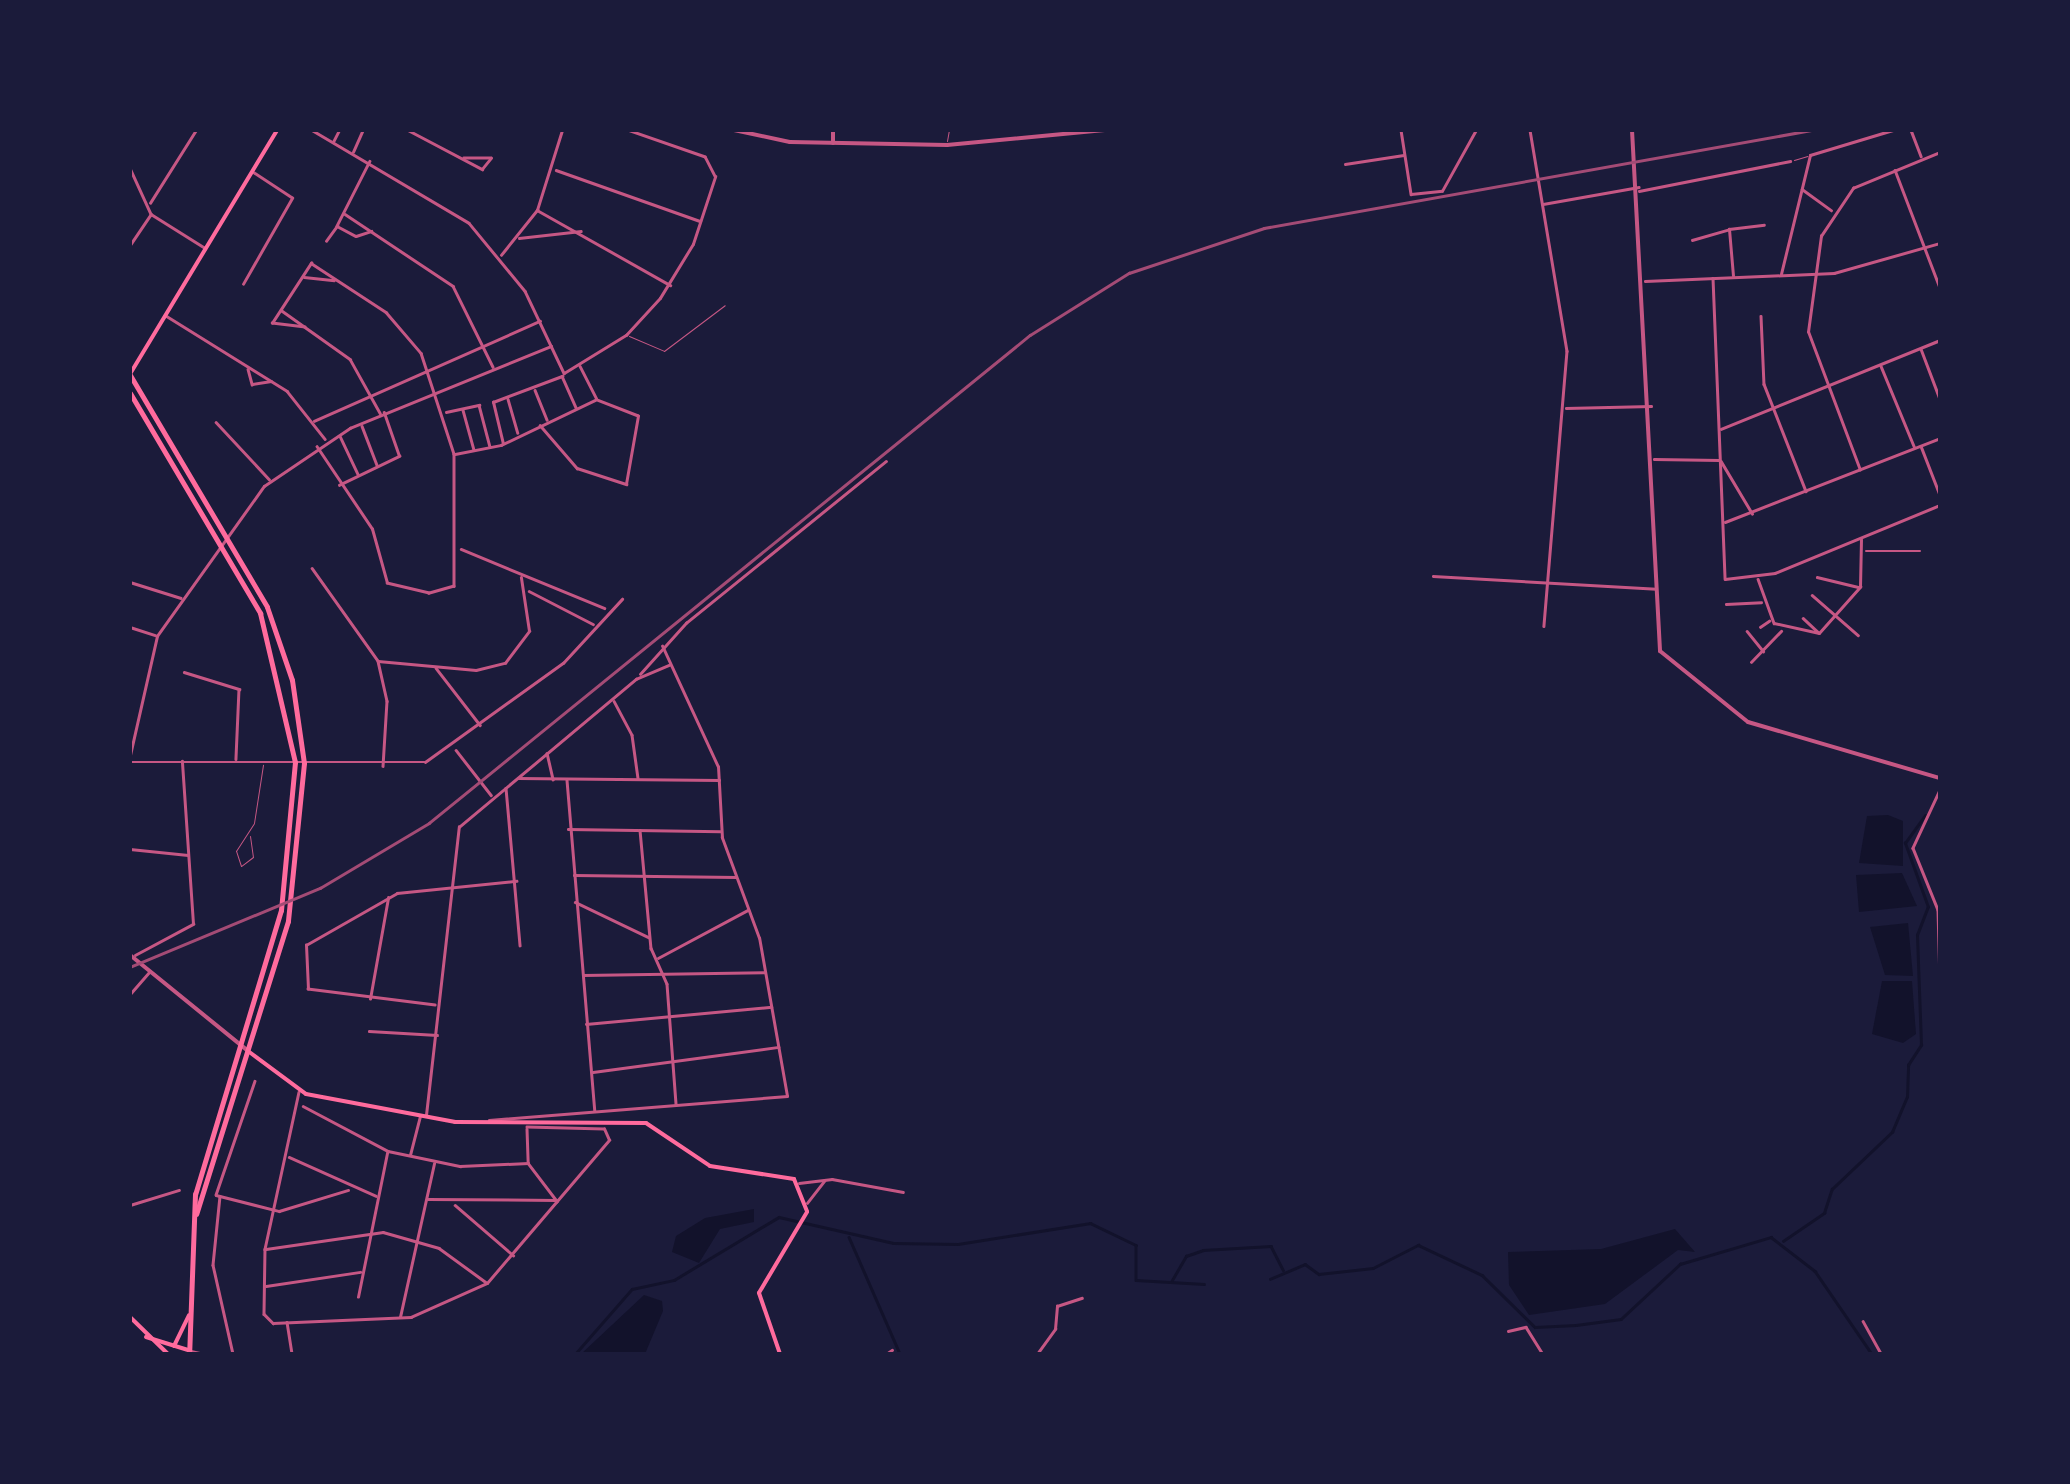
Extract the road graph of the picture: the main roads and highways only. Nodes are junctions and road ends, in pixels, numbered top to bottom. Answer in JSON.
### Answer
{"nodes":[{"id":1,"x":277,"y":130,"type":"edge"},
{"id":2,"x":130,"y":375,"type":"edge"},
{"id":3,"x":130,"y":392,"type":"edge"},
{"id":4,"x":248,"y":1051,"type":"junction"},
{"id":5,"x":193,"y":1226,"type":"junction"},
{"id":6,"x":189,"y":1315,"type":"junction"},
{"id":7,"x":130,"y":1317,"type":"edge"},
{"id":8,"x":169,"y":1351,"type":"edge"},
{"id":9,"x":189,"y":1352,"type":"edge"},
{"id":10,"x":780,"y":1354,"type":"edge"}],
"edges":[{"from":1,"to":2,"type":"main road"},
{"from":2,"to":4,"type":"main road"},
{"from":3,"to":5,"type":"main road"},
{"from":4,"to":5,"type":"main road"},
{"from":4,"to":10,"type":"main road"},
{"from":5,"to":6,"type":"main road"},
{"from":6,"to":8,"type":"main road"},
{"from":6,"to":9,"type":"main road"},
{"from":7,"to":8,"type":"main road"},
{"from":8,"to":9,"type":"main road"}]}
